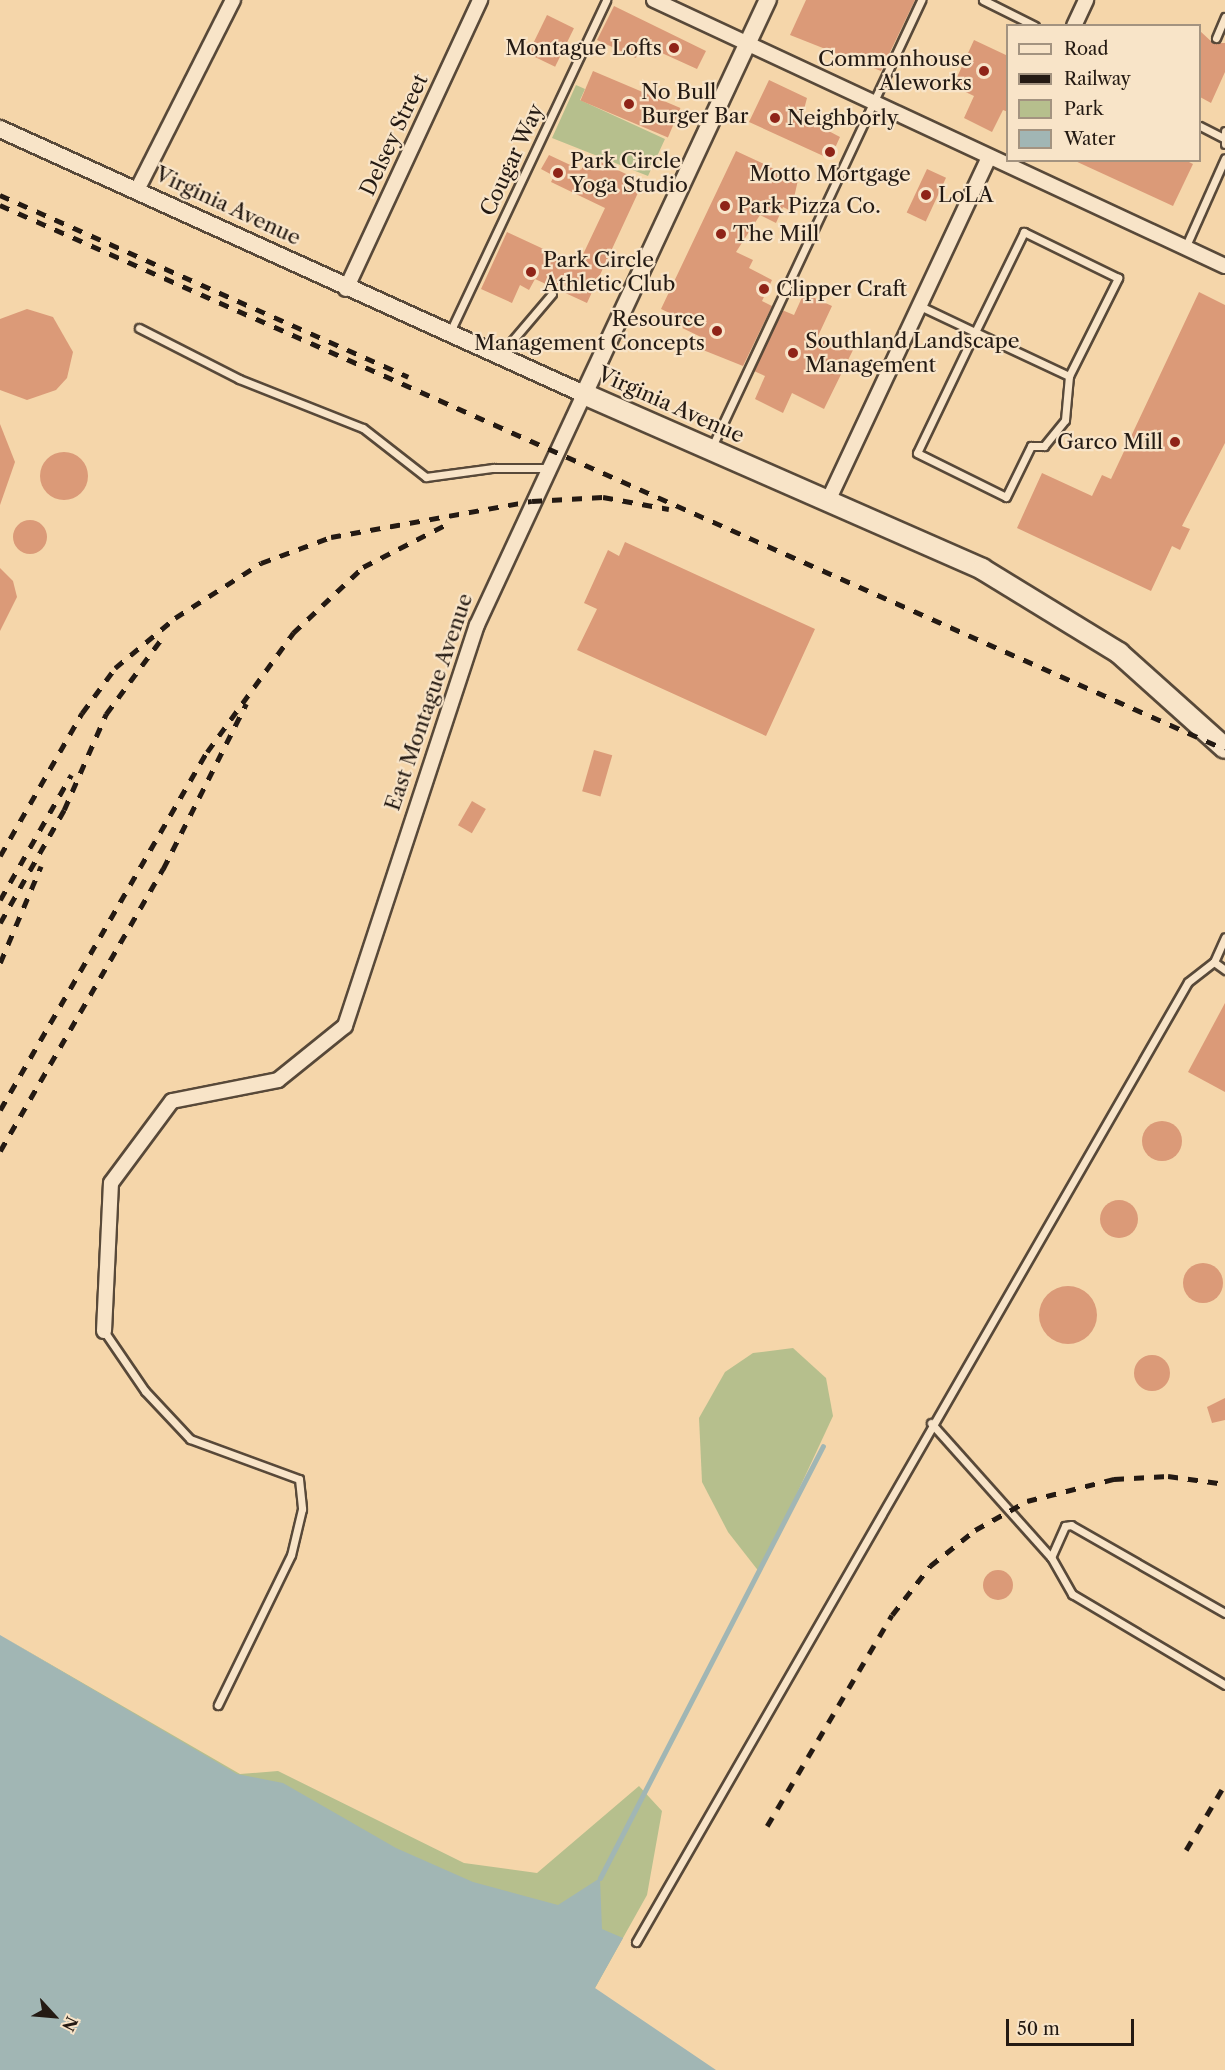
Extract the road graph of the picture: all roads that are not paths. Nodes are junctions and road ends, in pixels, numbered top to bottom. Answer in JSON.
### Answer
{"nodes":[{"id":1,"x":233,"y":0,"type":"edge"},
{"id":2,"x":480,"y":0,"type":"edge"},
{"id":3,"x":606,"y":0,"type":"edge"},
{"id":4,"x":654,"y":0,"type":"edge"},
{"id":5,"x":768,"y":0,"type":"edge"},
{"id":6,"x":921,"y":0,"type":"edge"},
{"id":7,"x":983,"y":0,"type":"edge"},
{"id":8,"x":1086,"y":0,"type":"edge"},
{"id":9,"x":1225,"y":17,"type":"edge"},
{"id":10,"x":1031,"y":24,"type":"edge"},
{"id":11,"x":1075,"y":24,"type":"edge"},
{"id":12,"x":1216,"y":38,"type":"dead end"},
{"id":13,"x":747,"y":44,"type":"junction"},
{"id":14,"x":873,"y":105,"type":"junction"},
{"id":15,"x":1201,"y":126,"type":"edge"},
{"id":16,"x":0,"y":129,"type":"edge"},
{"id":17,"x":1224,"y":137,"type":"edge"},
{"id":18,"x":989,"y":158,"type":"junction"},
{"id":19,"x":1225,"y":158,"type":"edge"},
{"id":20,"x":1009,"y":163,"type":"edge"},
{"id":21,"x":137,"y":190,"type":"junction"},
{"id":22,"x":1185,"y":248,"type":"junction"},
{"id":23,"x":1225,"y":266,"type":"edge"},
{"id":24,"x":346,"y":289,"type":"junction"},
{"id":25,"x":552,"y":294,"type":"dead end"},
{"id":26,"x":920,"y":306,"type":"junction"},
{"id":27,"x":139,"y":328,"type":"dead end"},
{"id":28,"x":975,"y":332,"type":"junction"},
{"id":29,"x":449,"y":335,"type":"junction"},
{"id":30,"x":499,"y":357,"type":"junction"},
{"id":31,"x":1069,"y":376,"type":"junction"},
{"id":32,"x":584,"y":394,"type":"junction"},
{"id":33,"x":711,"y":448,"type":"junction"},
{"id":34,"x":548,"y":468,"type":"junction"},
{"id":35,"x":828,"y":501,"type":"junction"},
{"id":36,"x":1225,"y":748,"type":"edge"},
{"id":37,"x":1225,"y":937,"type":"edge"},
{"id":38,"x":1214,"y":962,"type":"junction"},
{"id":39,"x":1225,"y":970,"type":"edge"},
{"id":40,"x":104,"y":1331,"type":"joint"},
{"id":41,"x":931,"y":1423,"type":"junction"},
{"id":42,"x":1051,"y":1557,"type":"junction"},
{"id":43,"x":1225,"y":1613,"type":"edge"},
{"id":44,"x":1225,"y":1684,"type":"edge"},
{"id":45,"x":218,"y":1705,"type":"dead end"},
{"id":46,"x":636,"y":1942,"type":"dead end"}],
"edges":[{"from":1,"to":21,"type":"street"},
{"from":2,"to":24,"type":"street","name":"Delsey Street"},
{"from":3,"to":29,"type":"lane","name":"Cougar Way"},
{"from":4,"to":13,"type":"street"},
{"from":5,"to":13,"type":"street","name":"East Montague Avenue"},
{"from":6,"to":14,"type":"lane"},
{"from":7,"to":10,"type":"lane"},
{"from":8,"to":11,"type":"street"},
{"from":9,"to":12,"type":"lane"},
{"from":13,"to":14,"type":"street"},
{"from":13,"to":32,"type":"street","name":"East Montague Avenue"},
{"from":14,"to":18,"type":"street"},
{"from":14,"to":33,"type":"lane"},
{"from":15,"to":17,"type":"lane"},
{"from":16,"to":21,"type":"street","name":"Virginia Avenue"},
{"from":18,"to":20,"type":"street"},
{"from":18,"to":26,"type":"street"},
{"from":19,"to":22,"type":"lane"},
{"from":20,"to":22,"type":"street"},
{"from":21,"to":24,"type":"street","name":"Virginia Avenue"},
{"from":22,"to":23,"type":"street"},
{"from":24,"to":29,"type":"street","name":"Virginia Avenue"},
{"from":25,"to":30,"type":"lane"},
{"from":26,"to":28,"type":"lane"},
{"from":26,"to":35,"type":"street"},
{"from":27,"to":34,"type":"lane"},
{"from":28,"to":31,"type":"lane"},
{"from":28,"to":31,"type":"lane"},
{"from":28,"to":31,"type":"lane"},
{"from":29,"to":30,"type":"street","name":"Virginia Avenue"},
{"from":30,"to":32,"type":"street","name":"Virginia Avenue"},
{"from":32,"to":33,"type":"main road","name":"Virginia Avenue"},
{"from":32,"to":34,"type":"street","name":"East Montague Avenue"},
{"from":33,"to":35,"type":"main road","name":"Virginia Avenue"},
{"from":34,"to":40,"type":"street","name":"East Montague Avenue"},
{"from":35,"to":36,"type":"main road","name":"Virginia Avenue"},
{"from":37,"to":38,"type":"lane"},
{"from":38,"to":39,"type":"lane"},
{"from":38,"to":41,"type":"lane"},
{"from":40,"to":45,"type":"lane"},
{"from":41,"to":42,"type":"lane"},
{"from":41,"to":46,"type":"lane"},
{"from":42,"to":43,"type":"lane"},
{"from":42,"to":44,"type":"lane"}]}
